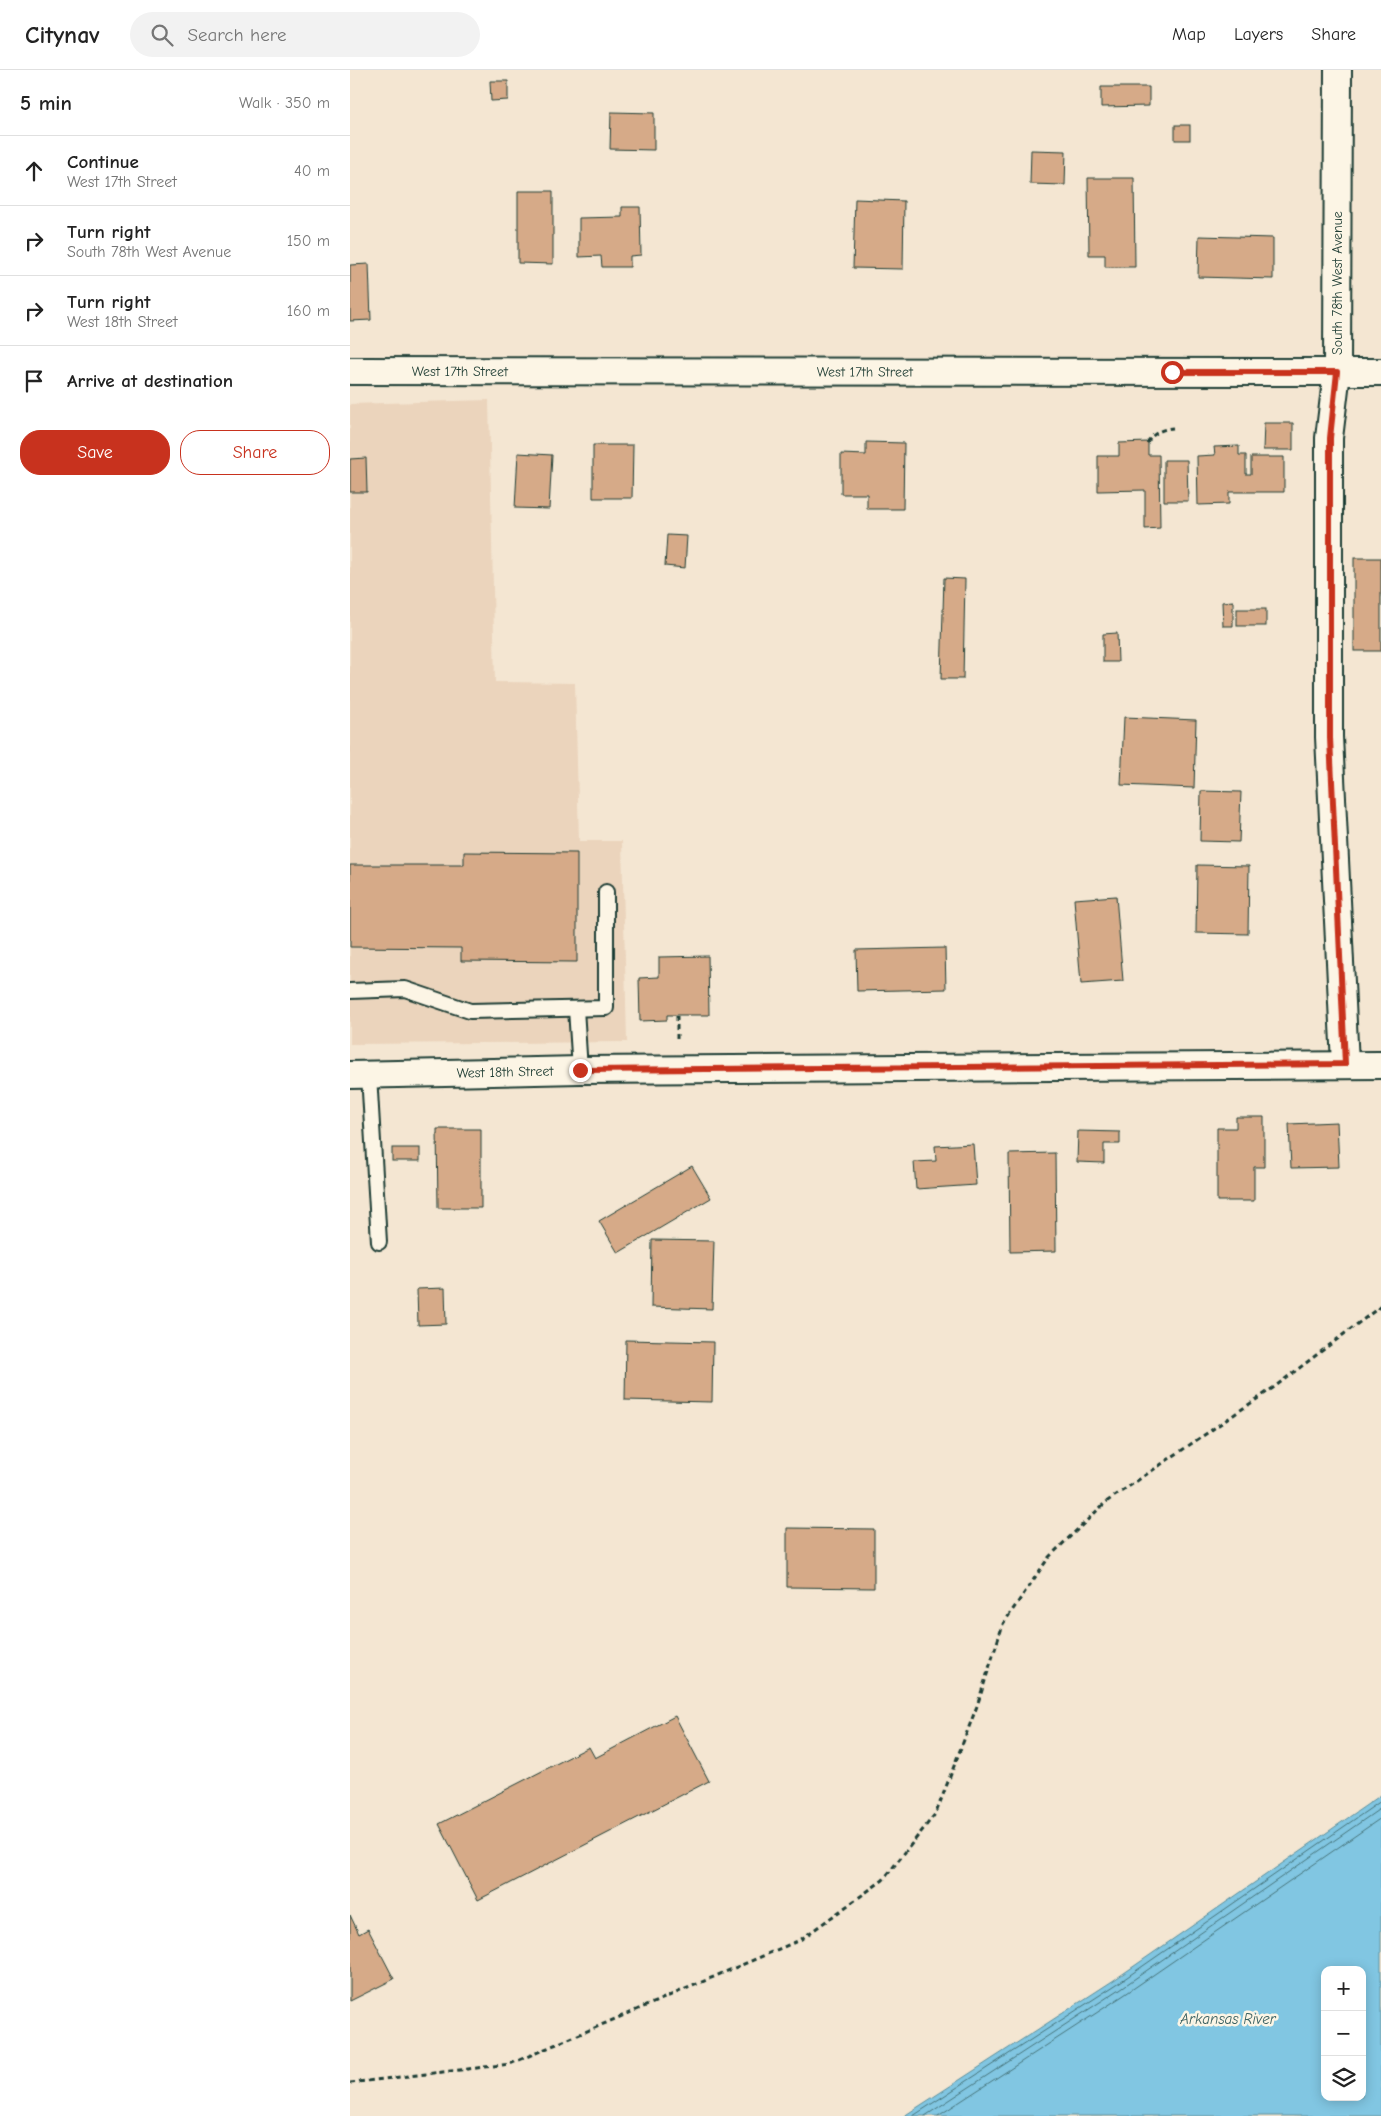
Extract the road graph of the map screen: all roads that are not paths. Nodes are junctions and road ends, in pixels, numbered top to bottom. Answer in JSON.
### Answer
{"nodes":[{"id":1,"x":1338,"y":70,"type":"edge"},
{"id":2,"x":350,"y":371,"type":"edge"},
{"id":3,"x":1337,"y":372,"type":"junction"},
{"id":4,"x":1381,"y":372,"type":"edge"},
{"id":5,"x":606,"y":892,"type":"dead end"},
{"id":6,"x":350,"y":991,"type":"edge"},
{"id":7,"x":576,"y":1009,"type":"junction"},
{"id":8,"x":1345,"y":1064,"type":"junction"},
{"id":9,"x":1381,"y":1065,"type":"edge"},
{"id":10,"x":580,"y":1070,"type":"junction"},
{"id":11,"x":360,"y":1075,"type":"edge"},
{"id":12,"x":379,"y":1242,"type":"dead end"}],
"edges":[{"from":1,"to":3,"type":"street","name":"South 78th West Avenue"},
{"from":2,"to":3,"type":"street","name":"West 17th Street"},
{"from":3,"to":4,"type":"street","name":"West 17th Street"},
{"from":3,"to":8,"type":"street","name":"South 78th West Avenue"},
{"from":5,"to":7,"type":"lane"},
{"from":6,"to":7,"type":"lane"},
{"from":7,"to":10,"type":"lane"},
{"from":8,"to":9,"type":"street","name":"West 18th Street"},
{"from":8,"to":10,"type":"street","name":"West 18th Street"},
{"from":10,"to":11,"type":"street","name":"West 18th Street"},
{"from":11,"to":12,"type":"lane"}]}
